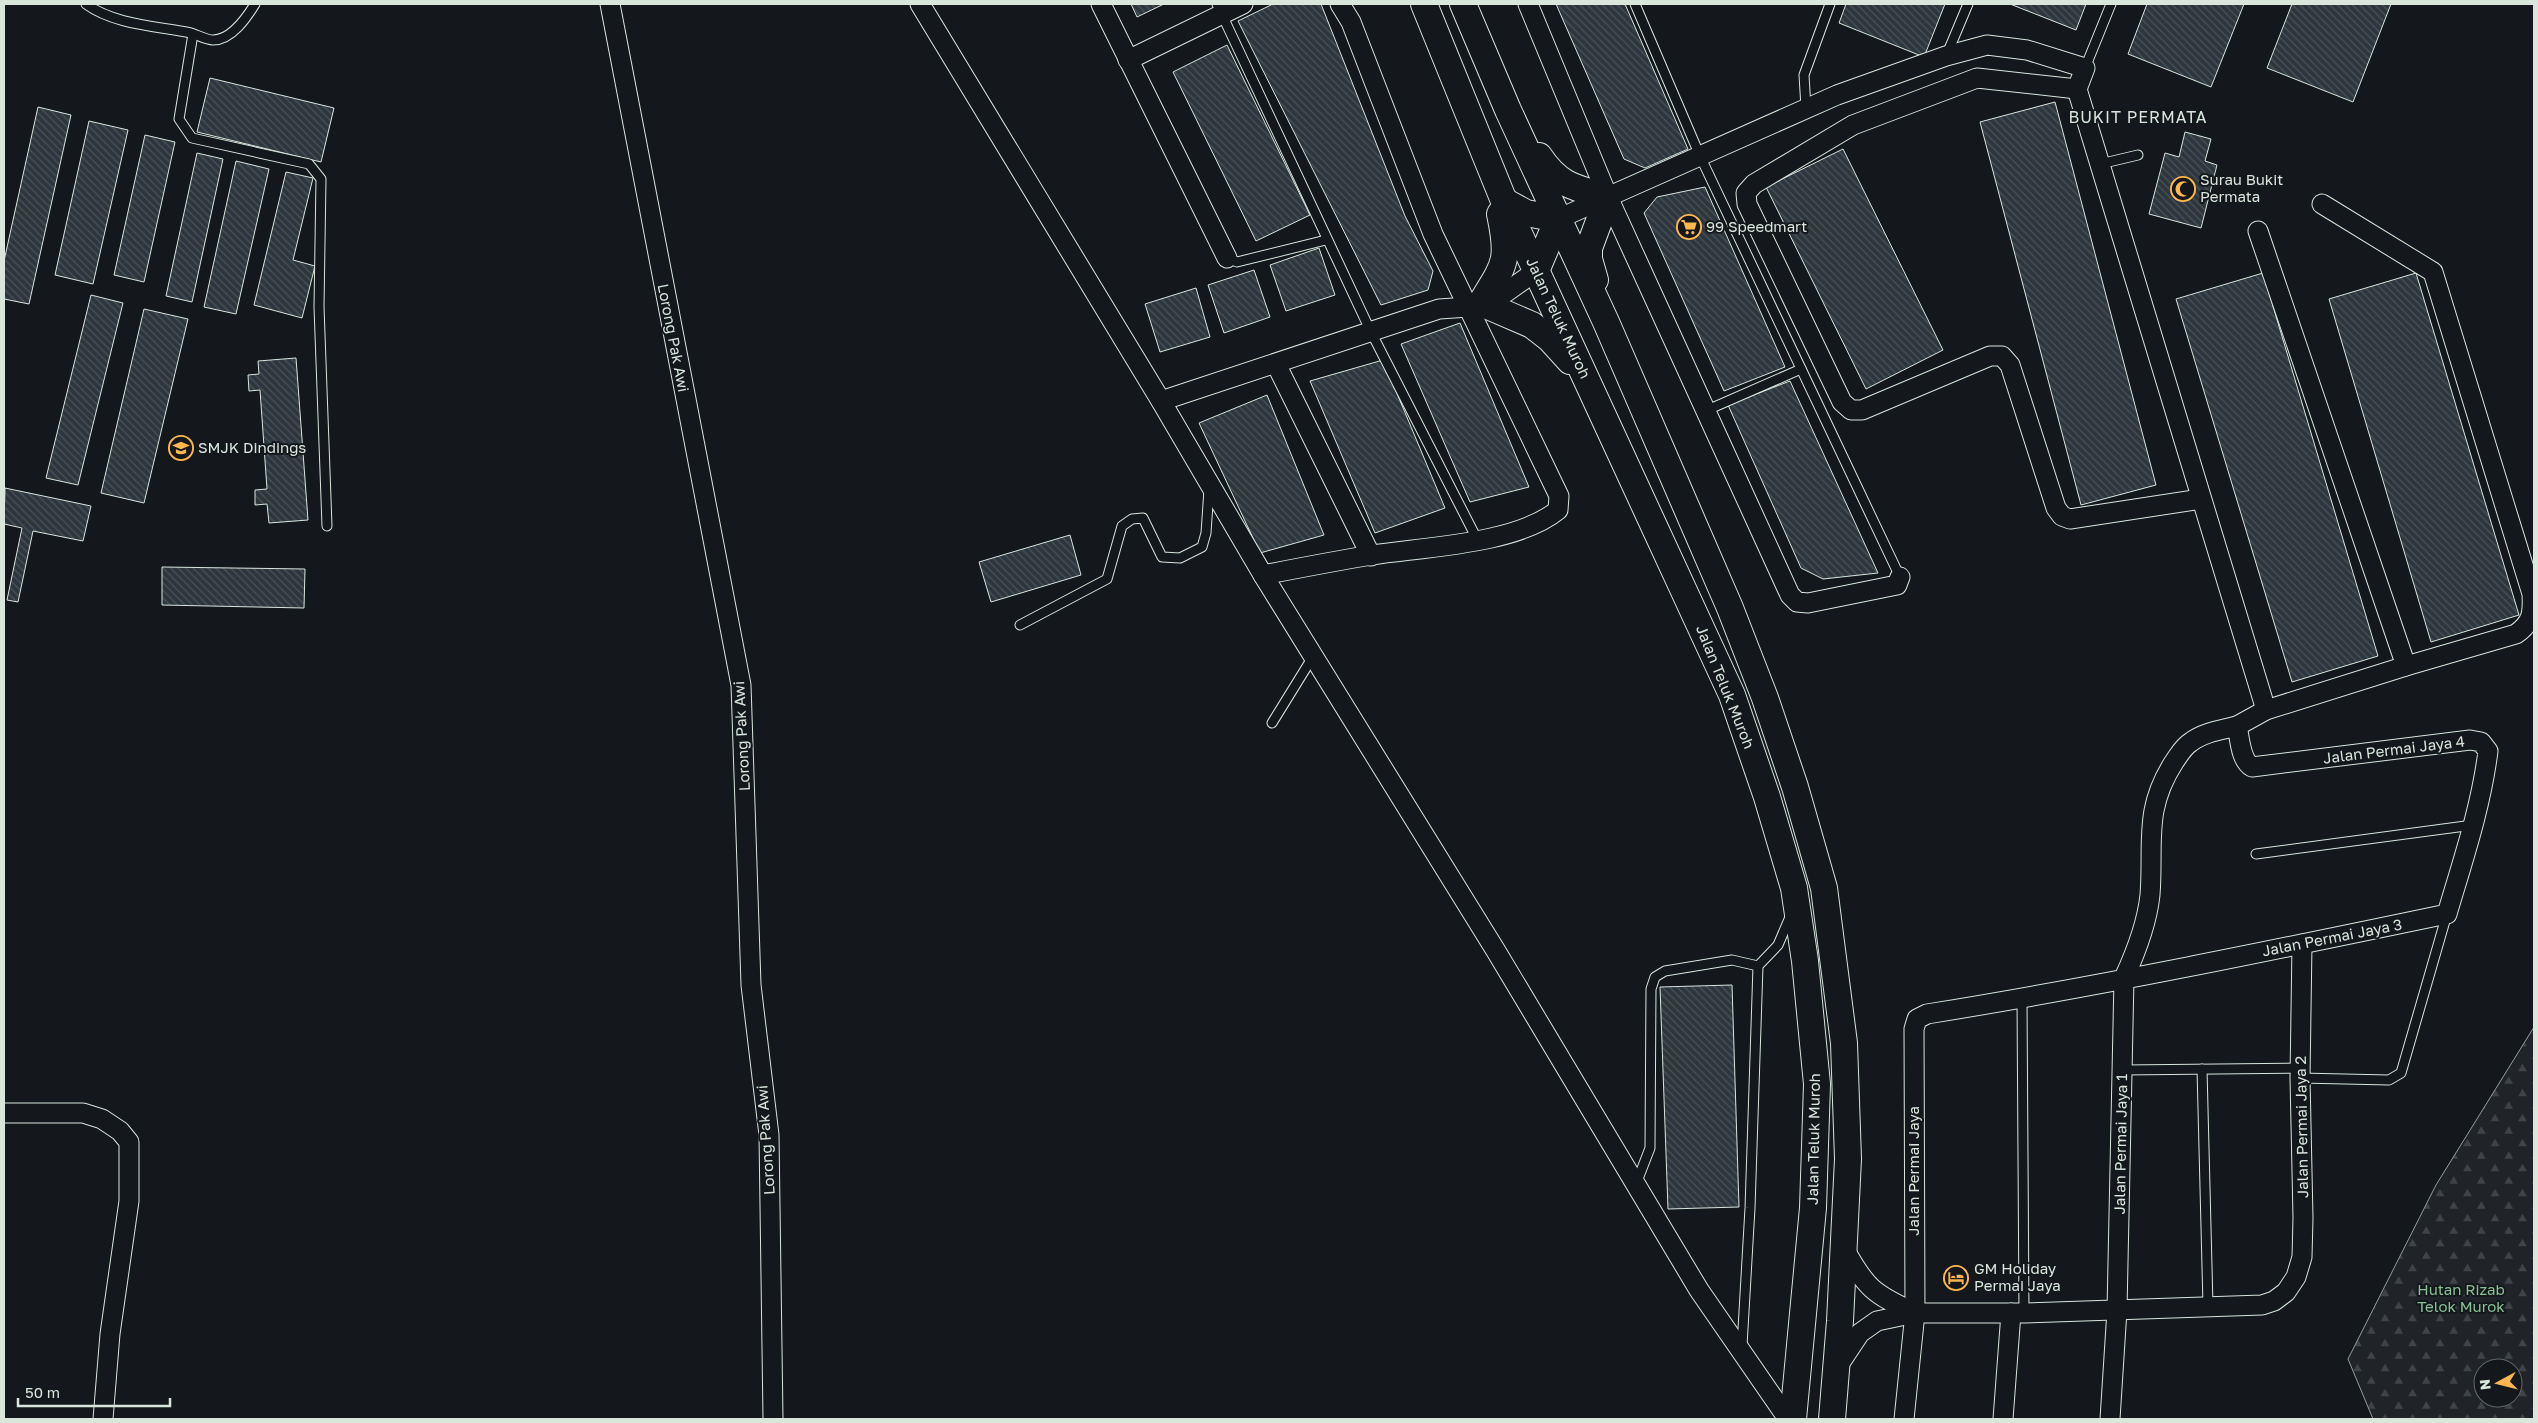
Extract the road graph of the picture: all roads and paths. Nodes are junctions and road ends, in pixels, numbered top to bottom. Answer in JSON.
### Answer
{"nodes":[{"id":1,"x":86,"y":4,"type":"edge"},
{"id":2,"x":255,"y":4,"type":"edge"},
{"id":3,"x":610,"y":4,"type":"edge"},
{"id":4,"x":1101,"y":4,"type":"edge"},
{"id":5,"x":1244,"y":4,"type":"edge"},
{"id":6,"x":1340,"y":4,"type":"edge"},
{"id":7,"x":1424,"y":4,"type":"edge"},
{"id":8,"x":1462,"y":4,"type":"edge"},
{"id":9,"x":1528,"y":4,"type":"edge"},
{"id":10,"x":1635,"y":4,"type":"edge"},
{"id":11,"x":1830,"y":4,"type":"edge"},
{"id":12,"x":1968,"y":4,"type":"edge"},
{"id":13,"x":2111,"y":4,"type":"edge"},
{"id":14,"x":926,"y":8,"type":"edge"},
{"id":15,"x":1220,"y":9,"type":"edge"},
{"id":16,"x":193,"y":34,"type":"junction"},
{"id":17,"x":1946,"y":56,"type":"junction"},
{"id":18,"x":1128,"y":60,"type":"junction"},
{"id":19,"x":2085,"y":68,"type":"junction"},
{"id":20,"x":2077,"y":89,"type":"junction"},
{"id":21,"x":1806,"y":108,"type":"junction"},
{"id":22,"x":1508,"y":110,"type":"junction"},
{"id":23,"x":2138,"y":155,"type":"dead end"},
{"id":24,"x":1700,"y":156,"type":"junction"},
{"id":25,"x":2100,"y":164,"type":"junction"},
{"id":26,"x":1492,"y":173,"type":"junction"},
{"id":27,"x":1608,"y":197,"type":"junction"},
{"id":28,"x":1504,"y":201,"type":"junction"},
{"id":29,"x":2322,"y":204,"type":"dead end"},
{"id":30,"x":1558,"y":219,"type":"junction"},
{"id":31,"x":2258,"y":231,"type":"dead end"},
{"id":32,"x":1326,"y":240,"type":"junction"},
{"id":33,"x":1227,"y":258,"type":"joint"},
{"id":34,"x":1536,"y":271,"type":"junction"},
{"id":35,"x":1588,"y":284,"type":"junction"},
{"id":36,"x":1475,"y":305,"type":"junction"},
{"id":37,"x":1606,"y":322,"type":"junction"},
{"id":38,"x":1371,"y":332,"type":"junction"},
{"id":39,"x":1276,"y":364,"type":"junction"},
{"id":40,"x":1801,"y":369,"type":"junction"},
{"id":41,"x":1588,"y":380,"type":"junction"},
{"id":42,"x":1161,"y":401,"type":"junction"},
{"id":43,"x":1705,"y":411,"type":"junction"},
{"id":44,"x":1209,"y":484,"type":"junction"},
{"id":45,"x":2201,"y":498,"type":"junction"},
{"id":46,"x":327,"y":526,"type":"dead end"},
{"id":47,"x":1478,"y":541,"type":"junction"},
{"id":48,"x":1371,"y":556,"type":"junction"},
{"id":49,"x":1263,"y":575,"type":"junction"},
{"id":50,"x":1900,"y":577,"type":"joint"},
{"id":51,"x":1020,"y":625,"type":"dead end"},
{"id":52,"x":1314,"y":655,"type":"junction"},
{"id":53,"x":2406,"y":666,"type":"junction"},
{"id":54,"x":2266,"y":710,"type":"junction"},
{"id":55,"x":1272,"y":723,"type":"dead end"},
{"id":56,"x":2237,"y":726,"type":"junction"},
{"id":57,"x":2474,"y":824,"type":"junction"},
{"id":58,"x":2256,"y":854,"type":"dead end"},
{"id":59,"x":1794,"y":888,"type":"junction"},
{"id":60,"x":2447,"y":914,"type":"junction"},
{"id":61,"x":2302,"y":944,"type":"junction"},
{"id":62,"x":1758,"y":966,"type":"junction"},
{"id":63,"x":2124,"y":978,"type":"junction"},
{"id":64,"x":2022,"y":999,"type":"junction"},
{"id":65,"x":1914,"y":1030,"type":"joint"},
{"id":66,"x":2202,"y":1069,"type":"junction"},
{"id":67,"x":2123,"y":1070,"type":"junction"},
{"id":68,"x":2300,"y":1073,"type":"junction"},
{"id":69,"x":4,"y":1114,"type":"edge"},
{"id":70,"x":1636,"y":1184,"type":"junction"},
{"id":71,"x":1844,"y":1248,"type":"junction"},
{"id":72,"x":2208,"y":1306,"type":"junction"},
{"id":73,"x":2117,"y":1310,"type":"junction"},
{"id":74,"x":1915,"y":1313,"type":"junction"},
{"id":75,"x":2018,"y":1313,"type":"junction"},
{"id":76,"x":1741,"y":1354,"type":"junction"},
{"id":77,"x":1835,"y":1370,"type":"junction"},
{"id":78,"x":103,"y":1419,"type":"edge"},
{"id":79,"x":772,"y":1419,"type":"edge"},
{"id":80,"x":1788,"y":1419,"type":"edge"},
{"id":81,"x":1793,"y":1419,"type":"edge"},
{"id":82,"x":1832,"y":1419,"type":"edge"},
{"id":83,"x":1904,"y":1419,"type":"edge"},
{"id":84,"x":2003,"y":1419,"type":"edge"},
{"id":85,"x":2110,"y":1419,"type":"edge"}],
"edges":[{"from":1,"to":16,"type":"lane"},
{"from":2,"to":16,"type":"lane"},
{"from":3,"to":79,"type":"street","name":"Lorong Pak Awi"},
{"from":4,"to":18,"type":"street"},
{"from":5,"to":15,"type":"street"},
{"from":6,"to":36,"type":"street"},
{"from":7,"to":26,"type":"main road","name":"Jalan Teluk Muroh"},
{"from":8,"to":22,"type":"main road","name":"Jalan Teluk Muroh"},
{"from":9,"to":27,"type":"street"},
{"from":10,"to":24,"type":"lane"},
{"from":11,"to":21,"type":"lane"},
{"from":12,"to":17,"type":"lane"},
{"from":13,"to":19,"type":"lane"},
{"from":14,"to":42,"type":"street"},
{"from":15,"to":18,"type":"street"},
{"from":15,"to":32,"type":"lane"},
{"from":16,"to":46,"type":"lane"},
{"from":17,"to":19,"type":"street"},
{"from":17,"to":21,"type":"street"},
{"from":18,"to":33,"type":"street"},
{"from":19,"to":20,"type":"street"},
{"from":20,"to":25,"type":"street"},
{"from":20,"to":45,"type":"street"},
{"from":21,"to":24,"type":"street"},
{"from":22,"to":27,"type":"main road"},
{"from":22,"to":30,"type":"main road","name":"Jalan Teluk Muroh"},
{"from":23,"to":25,"type":"lane"},
{"from":24,"to":27,"type":"street"},
{"from":24,"to":40,"type":"lane"},
{"from":25,"to":45,"type":"street"},
{"from":26,"to":28,"type":"main road","name":"Jalan Teluk Muroh"},
{"from":26,"to":36,"type":"main road"},
{"from":27,"to":30,"type":"street"},
{"from":27,"to":37,"type":"main road"},
{"from":27,"to":43,"type":"street"},
{"from":28,"to":30,"type":"main road"},
{"from":28,"to":34,"type":"main road","name":"Jalan Teluk Muroh"},
{"from":29,"to":53,"type":"street"},
{"from":30,"to":34,"type":"main road"},
{"from":30,"to":35,"type":"main road","name":"Jalan Teluk Muroh"},
{"from":31,"to":53,"type":"street"},
{"from":32,"to":33,"type":"lane"},
{"from":32,"to":38,"type":"lane"},
{"from":34,"to":35,"type":"main road"},
{"from":34,"to":36,"type":"street"},
{"from":34,"to":41,"type":"main road","name":"Jalan Teluk Muroh"},
{"from":35,"to":37,"type":"main road","name":"Jalan Teluk Muroh"},
{"from":36,"to":38,"type":"street"},
{"from":36,"to":41,"type":"main road"},
{"from":36,"to":47,"type":"street"},
{"from":37,"to":71,"type":"main road","name":"Jalan Teluk Muroh"},
{"from":38,"to":39,"type":"street"},
{"from":38,"to":47,"type":"lane"},
{"from":39,"to":42,"type":"street"},
{"from":39,"to":48,"type":"street"},
{"from":40,"to":43,"type":"lane"},
{"from":40,"to":50,"type":"lane"},
{"from":41,"to":59,"type":"main road","name":"Jalan Teluk Muroh"},
{"from":42,"to":44,"type":"street"},
{"from":43,"to":50,"type":"street"},
{"from":44,"to":49,"type":"street"},
{"from":44,"to":51,"type":"lane"},
{"from":45,"to":54,"type":"street"},
{"from":47,"to":48,"type":"street"},
{"from":48,"to":49,"type":"street"},
{"from":49,"to":52,"type":"street"},
{"from":52,"to":55,"type":"lane"},
{"from":52,"to":70,"type":"street"},
{"from":53,"to":54,"type":"street"},
{"from":54,"to":56,"type":"street"},
{"from":56,"to":57,"type":"street","name":"Jalan Permai Jaya 4"},
{"from":56,"to":63,"type":"street"},
{"from":57,"to":58,"type":"lane"},
{"from":57,"to":60,"type":"street"},
{"from":59,"to":62,"type":"lane"},
{"from":59,"to":81,"type":"main road","name":"Jalan Teluk Muroh"},
{"from":60,"to":61,"type":"street","name":"Jalan Permai Jaya 3"},
{"from":60,"to":68,"type":"lane"},
{"from":61,"to":63,"type":"street","name":"Jalan Permai Jaya 3"},
{"from":61,"to":68,"type":"street","name":"Jalan Permai Jaya 2"},
{"from":62,"to":70,"type":"lane"},
{"from":62,"to":76,"type":"lane"},
{"from":63,"to":64,"type":"street","name":"Jalan Permai Jaya 3"},
{"from":63,"to":67,"type":"street","name":"Jalan Permai Jaya 1"},
{"from":64,"to":65,"type":"street","name":"Jalan Permai Jaya 3"},
{"from":64,"to":75,"type":"lane"},
{"from":65,"to":74,"type":"street","name":"Jalan Permai Jaya"},
{"from":66,"to":67,"type":"lane"},
{"from":66,"to":68,"type":"lane"},
{"from":66,"to":72,"type":"lane"},
{"from":67,"to":73,"type":"street","name":"Jalan Permai Jaya 1"},
{"from":68,"to":72,"type":"street","name":"Jalan Permai Jaya 2"},
{"from":69,"to":78,"type":"street"},
{"from":70,"to":76,"type":"street"},
{"from":71,"to":74,"type":"street"},
{"from":71,"to":77,"type":"main road","name":"Jalan Teluk Muroh"},
{"from":72,"to":73,"type":"street"},
{"from":73,"to":75,"type":"street"},
{"from":73,"to":85,"type":"street","name":"Jalan Permai Jaya 1"},
{"from":74,"to":75,"type":"street"},
{"from":74,"to":77,"type":"street"},
{"from":74,"to":83,"type":"street","name":"Jalan Permai Jaya"},
{"from":75,"to":84,"type":"street"},
{"from":76,"to":80,"type":"street"},
{"from":77,"to":82,"type":"main road","name":"Jalan Teluk Muroh"}]}
